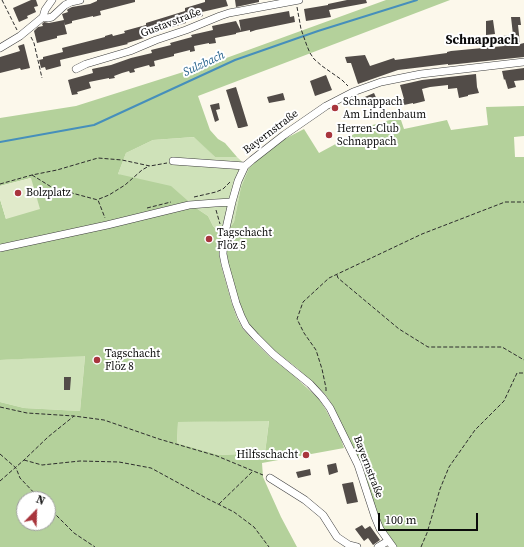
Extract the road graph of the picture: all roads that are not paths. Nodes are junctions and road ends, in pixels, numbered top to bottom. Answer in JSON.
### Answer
{"nodes":[{"id":1,"x":52,"y":0,"type":"edge"},
{"id":2,"x":80,"y":0,"type":"edge"},
{"id":3,"x":298,"y":0,"type":"edge"},
{"id":4,"x":43,"y":17,"type":"junction"},
{"id":5,"x":0,"y":48,"type":"edge"},
{"id":6,"x":524,"y":62,"type":"edge"},
{"id":7,"x":76,"y":69,"type":"dead end"},
{"id":8,"x":173,"y":161,"type":"road end"},
{"id":9,"x":245,"y":166,"type":"junction"},
{"id":10,"x":232,"y":202,"type":"junction"},
{"id":11,"x":0,"y":248,"type":"edge"},
{"id":12,"x":270,"y":478,"type":"road end"},
{"id":13,"x":388,"y":541,"type":"junction"},
{"id":14,"x":357,"y":547,"type":"edge"},
{"id":15,"x":378,"y":547,"type":"edge"},
{"id":16,"x":393,"y":547,"type":"edge"}],
"edges":[{"from":1,"to":4,"type":"street"},
{"from":2,"to":4,"type":"street"},
{"from":3,"to":7,"type":"street","name":"Gustavstraße"},
{"from":4,"to":5,"type":"street"},
{"from":6,"to":9,"type":"street","name":"Bayernstraße"},
{"from":8,"to":9,"type":"street"},
{"from":9,"to":10,"type":"street","name":"Bayernstraße"},
{"from":10,"to":11,"type":"street"},
{"from":10,"to":13,"type":"street","name":"Bayernstraße"},
{"from":12,"to":14,"type":"street"},
{"from":13,"to":15,"type":"street"},
{"from":13,"to":16,"type":"street","name":"Bayernstraße"}]}
